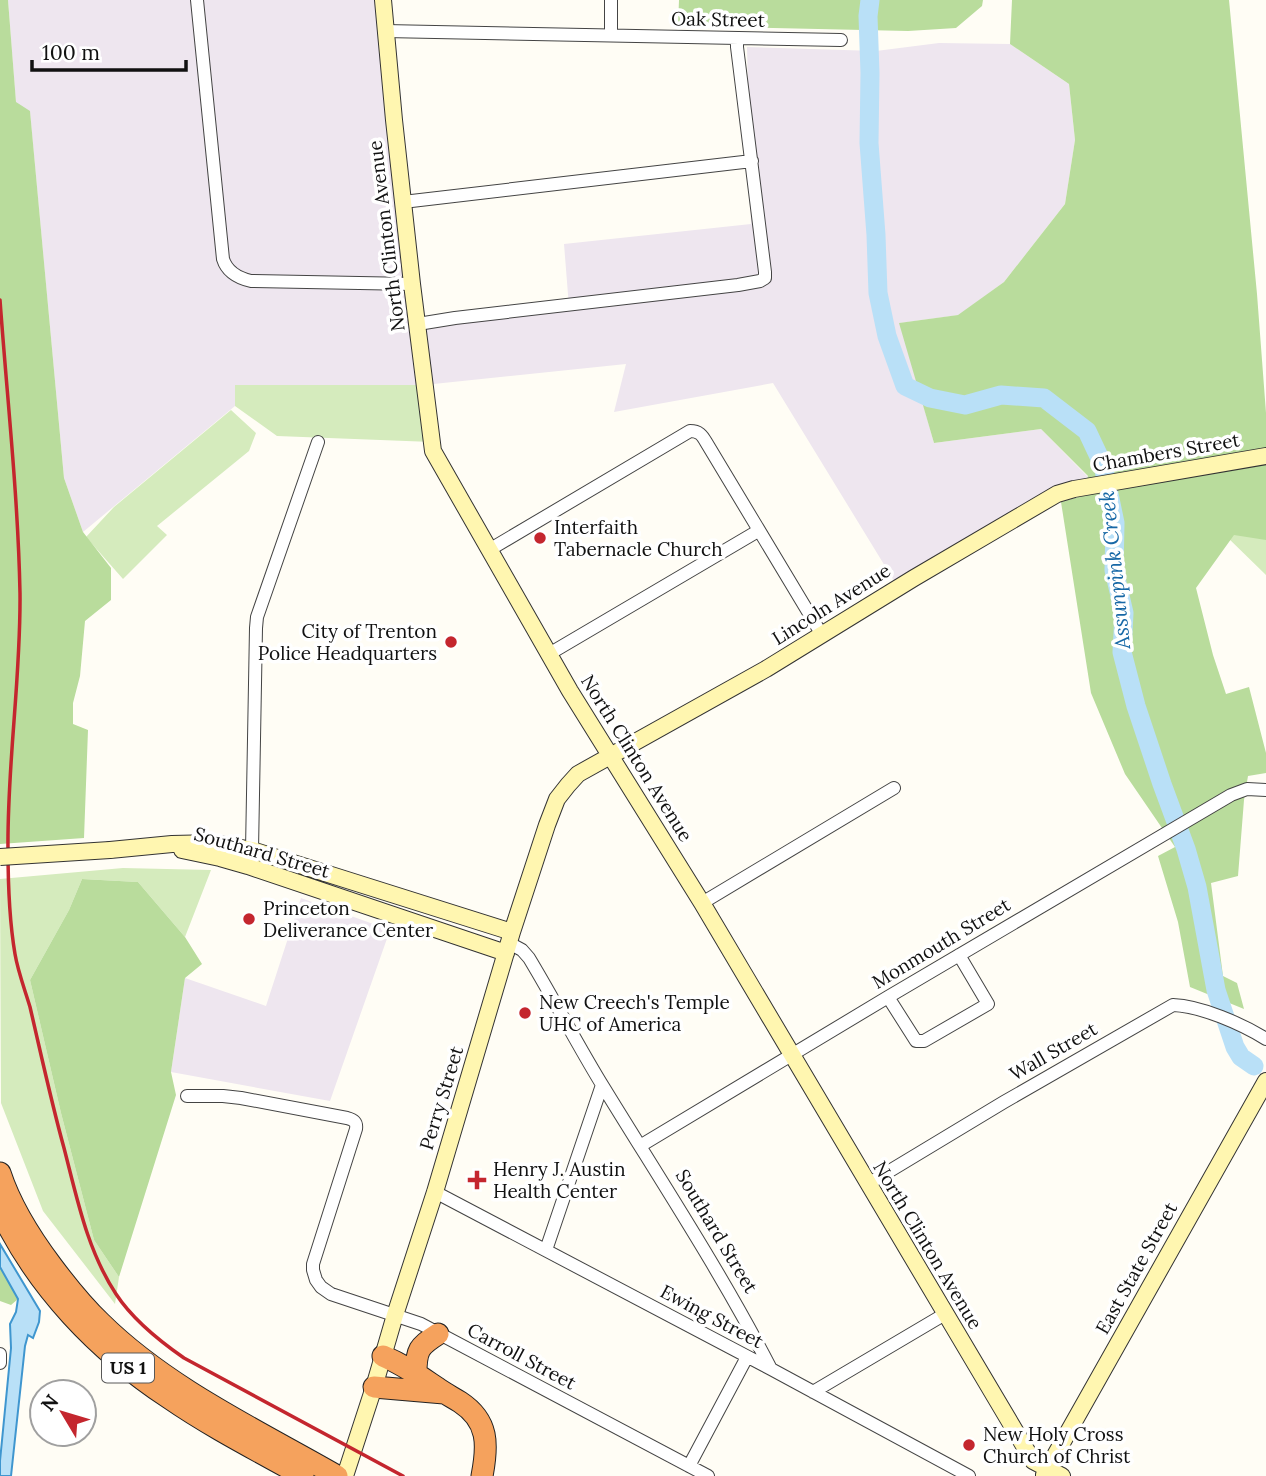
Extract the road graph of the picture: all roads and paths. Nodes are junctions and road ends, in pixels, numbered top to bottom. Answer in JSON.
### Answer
{"nodes":[{"id":1,"x":197,"y":0,"type":"edge"},
{"id":2,"x":383,"y":0,"type":"edge"},
{"id":3,"x":611,"y":0,"type":"edge"},
{"id":4,"x":385,"y":31,"type":"junction"},
{"id":5,"x":611,"y":35,"type":"junction"},
{"id":6,"x":737,"y":38,"type":"junction"},
{"id":7,"x":841,"y":40,"type":"dead end"},
{"id":8,"x":752,"y":161,"type":"junction"},
{"id":9,"x":403,"y":202,"type":"junction"},
{"id":10,"x":412,"y":285,"type":"junction"},
{"id":11,"x":418,"y":324,"type":"junction"},
{"id":12,"x":318,"y":442,"type":"dead end"},
{"id":13,"x":1266,"y":456,"type":"edge"},
{"id":14,"x":1074,"y":489,"type":"joint"},
{"id":15,"x":758,"y":531,"type":"junction"},
{"id":16,"x":489,"y":550,"type":"junction"},
{"id":17,"x":822,"y":635,"type":"junction"},
{"id":18,"x":548,"y":654,"type":"junction"},
{"id":19,"x":610,"y":756,"type":"junction"},
{"id":20,"x":894,"y":788,"type":"dead end"},
{"id":21,"x":1266,"y":790,"type":"edge"},
{"id":22,"x":156,"y":845,"type":"junction"},
{"id":23,"x":252,"y":850,"type":"junction"},
{"id":24,"x":0,"y":858,"type":"edge"},
{"id":25,"x":248,"y":866,"type":"junction"},
{"id":26,"x":702,"y":904,"type":"junction"},
{"id":27,"x":509,"y":943,"type":"junction"},
{"id":28,"x":958,"y":955,"type":"junction"},
{"id":29,"x":888,"y":997,"type":"junction"},
{"id":30,"x":1266,"y":1038,"type":"edge"},
{"id":31,"x":792,"y":1056,"type":"junction"},
{"id":32,"x":1266,"y":1081,"type":"edge"},
{"id":33,"x":602,"y":1085,"type":"junction"},
{"id":34,"x":187,"y":1096,"type":"dead end"},
{"id":35,"x":1266,"y":1099,"type":"edge"},
{"id":36,"x":1247,"y":1118,"type":"junction"},
{"id":37,"x":640,"y":1146,"type":"junction"},
{"id":38,"x":0,"y":1173,"type":"edge"},
{"id":39,"x":868,"y":1184,"type":"junction"},
{"id":40,"x":435,"y":1192,"type":"junction"},
{"id":41,"x":0,"y":1210,"type":"edge"},
{"id":42,"x":546,"y":1250,"type":"junction"},
{"id":43,"x":945,"y":1314,"type":"junction"},
{"id":44,"x":395,"y":1315,"type":"junction"},
{"id":45,"x":438,"y":1334,"type":"junction"},
{"id":46,"x":0,"y":1354,"type":"edge"},
{"id":47,"x":383,"y":1356,"type":"junction"},
{"id":48,"x":747,"y":1357,"type":"junction"},
{"id":49,"x":0,"y":1363,"type":"edge"},
{"id":50,"x":771,"y":1369,"type":"junction"},
{"id":51,"x":416,"y":1373,"type":"junction"},
{"id":52,"x":374,"y":1387,"type":"junction"},
{"id":53,"x":813,"y":1392,"type":"junction"},
{"id":54,"x":446,"y":1393,"type":"junction"},
{"id":55,"x":689,"y":1466,"type":"junction"},
{"id":56,"x":343,"y":1473,"type":"edge"},
{"id":57,"x":1051,"y":1473,"type":"edge"},
{"id":58,"x":482,"y":1475,"type":"edge"},
{"id":59,"x":303,"y":1476,"type":"edge"},
{"id":60,"x":708,"y":1476,"type":"edge"},
{"id":61,"x":969,"y":1476,"type":"edge"}],
"edges":[{"from":1,"to":10,"type":"street"},
{"from":2,"to":4,"type":"street","name":"North Clinton Avenue"},
{"from":3,"to":5,"type":"street"},
{"from":4,"to":5,"type":"street","name":"Oak Street"},
{"from":4,"to":9,"type":"street","name":"North Clinton Avenue"},
{"from":5,"to":6,"type":"street","name":"Oak Street"},
{"from":6,"to":7,"type":"street","name":"Oak Street"},
{"from":6,"to":8,"type":"street"},
{"from":8,"to":9,"type":"street"},
{"from":8,"to":11,"type":"street"},
{"from":9,"to":10,"type":"street","name":"North Clinton Avenue"},
{"from":10,"to":11,"type":"street","name":"North Clinton Avenue"},
{"from":11,"to":16,"type":"street","name":"North Clinton Avenue"},
{"from":12,"to":23,"type":"street"},
{"from":13,"to":14,"type":"street","name":"Chambers Street"},
{"from":14,"to":17,"type":"street","name":"Lincoln Avenue"},
{"from":15,"to":16,"type":"street"},
{"from":15,"to":17,"type":"street"},
{"from":15,"to":18,"type":"street"},
{"from":16,"to":18,"type":"street","name":"North Clinton Avenue"},
{"from":17,"to":19,"type":"street","name":"Lincoln Avenue"},
{"from":18,"to":19,"type":"street","name":"North Clinton Avenue"},
{"from":19,"to":26,"type":"street","name":"North Clinton Avenue"},
{"from":19,"to":27,"type":"street","name":"Perry Street"},
{"from":20,"to":26,"type":"street"},
{"from":21,"to":28,"type":"street","name":"Monmouth Street"},
{"from":22,"to":23,"type":"street","name":"Southard Street"},
{"from":22,"to":24,"type":"street","bridge":true},
{"from":22,"to":25,"type":"street","name":"Southard Street"},
{"from":23,"to":25,"type":"street"},
{"from":23,"to":27,"type":"street","name":"Southard Street"},
{"from":25,"to":27,"type":"street","name":"Southard Street"},
{"from":26,"to":31,"type":"street","name":"North Clinton Avenue"},
{"from":27,"to":33,"type":"street","name":"Southard Street"},
{"from":27,"to":40,"type":"street","name":"Perry Street"},
{"from":28,"to":29,"type":"street","name":"Monmouth Street"},
{"from":28,"to":29,"type":"street"},
{"from":29,"to":31,"type":"street","name":"Monmouth Street"},
{"from":30,"to":39,"type":"street","name":"Wall Street"},
{"from":31,"to":37,"type":"street","name":"Monmouth Street"},
{"from":31,"to":39,"type":"street","name":"North Clinton Avenue"},
{"from":32,"to":36,"type":"street","name":"East State Street"},
{"from":33,"to":37,"type":"street","name":"Southard Street"},
{"from":33,"to":42,"type":"street"},
{"from":34,"to":44,"type":"street","name":"Carroll Street"},
{"from":35,"to":36,"type":"street"},
{"from":36,"to":57,"type":"street","name":"East State Street"},
{"from":37,"to":50,"type":"street","name":"Southard Street"},
{"from":38,"to":56,"type":"highway","number":"US 1"},
{"from":39,"to":43,"type":"street","name":"North Clinton Avenue"},
{"from":40,"to":42,"type":"street","name":"Ewing Street"},
{"from":40,"to":44,"type":"street","name":"Perry Street"},
{"from":41,"to":59,"type":"highway","number":"US 1"},
{"from":42,"to":48,"type":"street","name":"Ewing Street"},
{"from":43,"to":53,"type":"street"},
{"from":43,"to":57,"type":"street","name":"North Clinton Avenue"},
{"from":44,"to":45,"type":"street","name":"Carroll Street"},
{"from":44,"to":47,"type":"street","name":"Perry Street"},
{"from":45,"to":51,"type":"highway"},
{"from":45,"to":55,"type":"street","name":"Carroll Street"},
{"from":46,"to":49,"type":"street"},
{"from":47,"to":51,"type":"highway"},
{"from":47,"to":52,"type":"street","name":"Perry Street"},
{"from":48,"to":50,"type":"street","name":"Ewing Street"},
{"from":48,"to":55,"type":"street"},
{"from":50,"to":53,"type":"street","name":"Ewing Street"},
{"from":51,"to":54,"type":"highway"},
{"from":52,"to":54,"type":"highway"},
{"from":52,"to":56,"type":"street","name":"Perry Street"},
{"from":53,"to":61,"type":"street","name":"Ewing Street"},
{"from":54,"to":58,"type":"highway"},
{"from":55,"to":60,"type":"street","name":"Carroll Street"}]}
